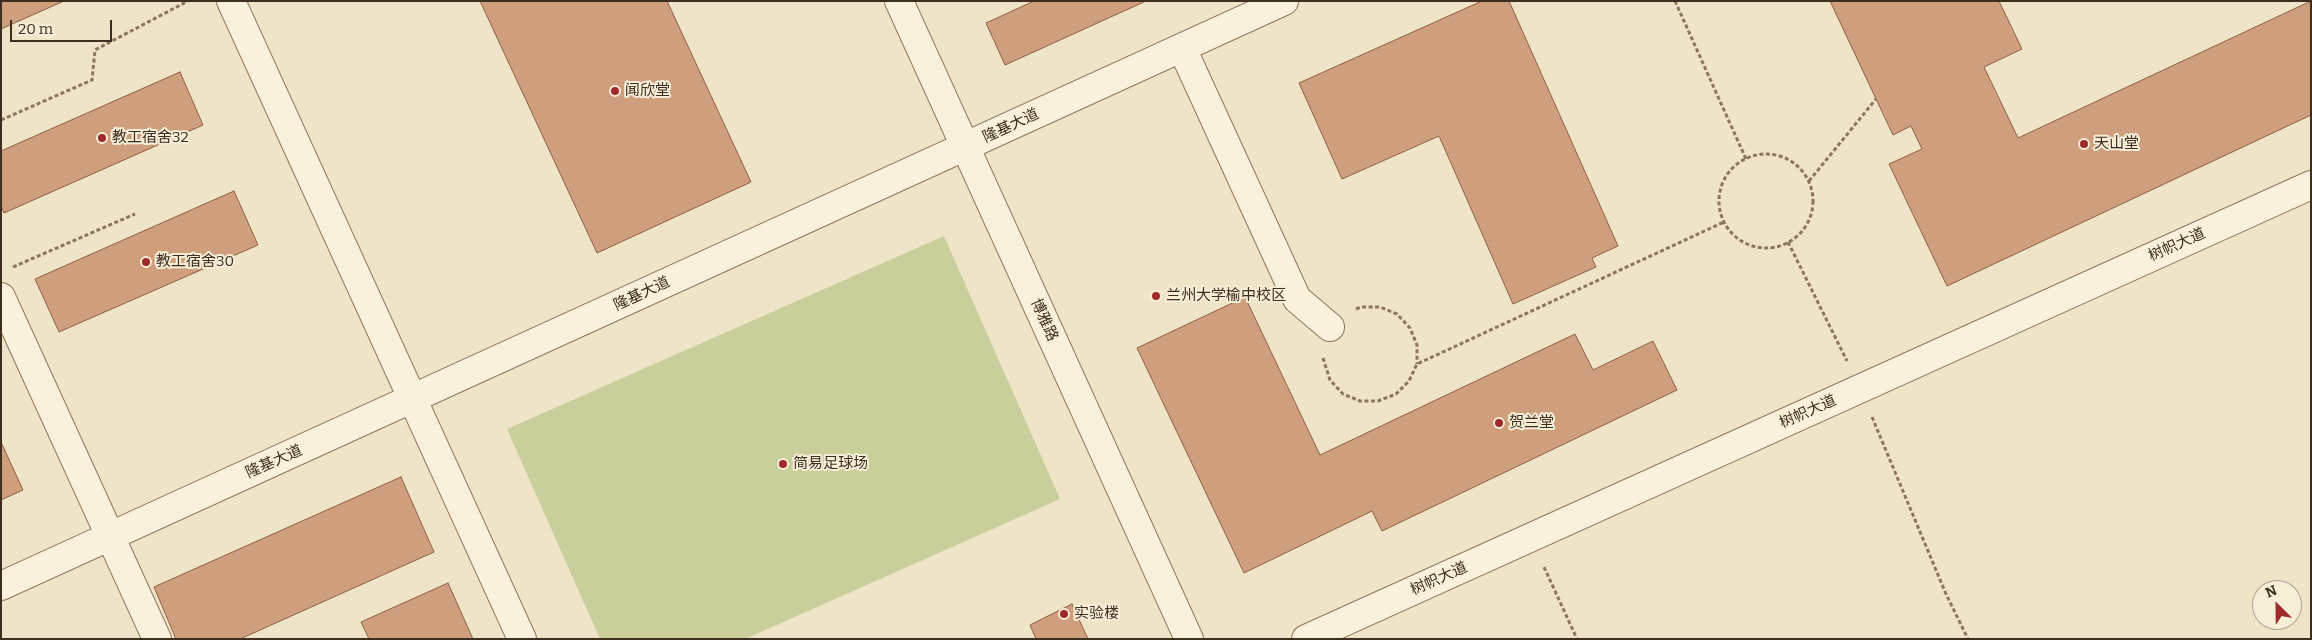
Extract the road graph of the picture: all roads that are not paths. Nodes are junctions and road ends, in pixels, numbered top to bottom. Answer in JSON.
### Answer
{"nodes":[{"id":1,"x":231,"y":1,"type":"edge"},
{"id":2,"x":1277,"y":2,"type":"edge"},
{"id":3,"x":903,"y":3,"type":"edge"},
{"id":4,"x":1182,"y":48,"type":"junction"},
{"id":5,"x":966,"y":146,"type":"junction"},
{"id":6,"x":2311,"y":185,"type":"edge"},
{"id":7,"x":1,"y":297,"type":"edge"},
{"id":8,"x":1330,"y":327,"type":"road end"},
{"id":9,"x":413,"y":398,"type":"junction"},
{"id":10,"x":111,"y":536,"type":"junction"},
{"id":11,"x":1,"y":586,"type":"edge"},
{"id":12,"x":157,"y":639,"type":"edge"},
{"id":13,"x":522,"y":639,"type":"edge"},
{"id":14,"x":1189,"y":639,"type":"edge"},
{"id":15,"x":1306,"y":639,"type":"edge"}],
"edges":[{"from":1,"to":9,"type":"street"},
{"from":2,"to":4,"type":"street","name":"隆基大道"},
{"from":3,"to":5,"type":"street","name":"博雅路"},
{"from":4,"to":5,"type":"street","name":"隆基大道"},
{"from":4,"to":8,"type":"street"},
{"from":5,"to":9,"type":"street","name":"隆基大道"},
{"from":5,"to":14,"type":"street","name":"博雅路"},
{"from":6,"to":15,"type":"street","name":"树帜大道"},
{"from":7,"to":10,"type":"street"},
{"from":9,"to":10,"type":"street","name":"隆基大道"},
{"from":9,"to":13,"type":"street"},
{"from":10,"to":11,"type":"street","name":"隆基大道"},
{"from":10,"to":12,"type":"street"}]}
